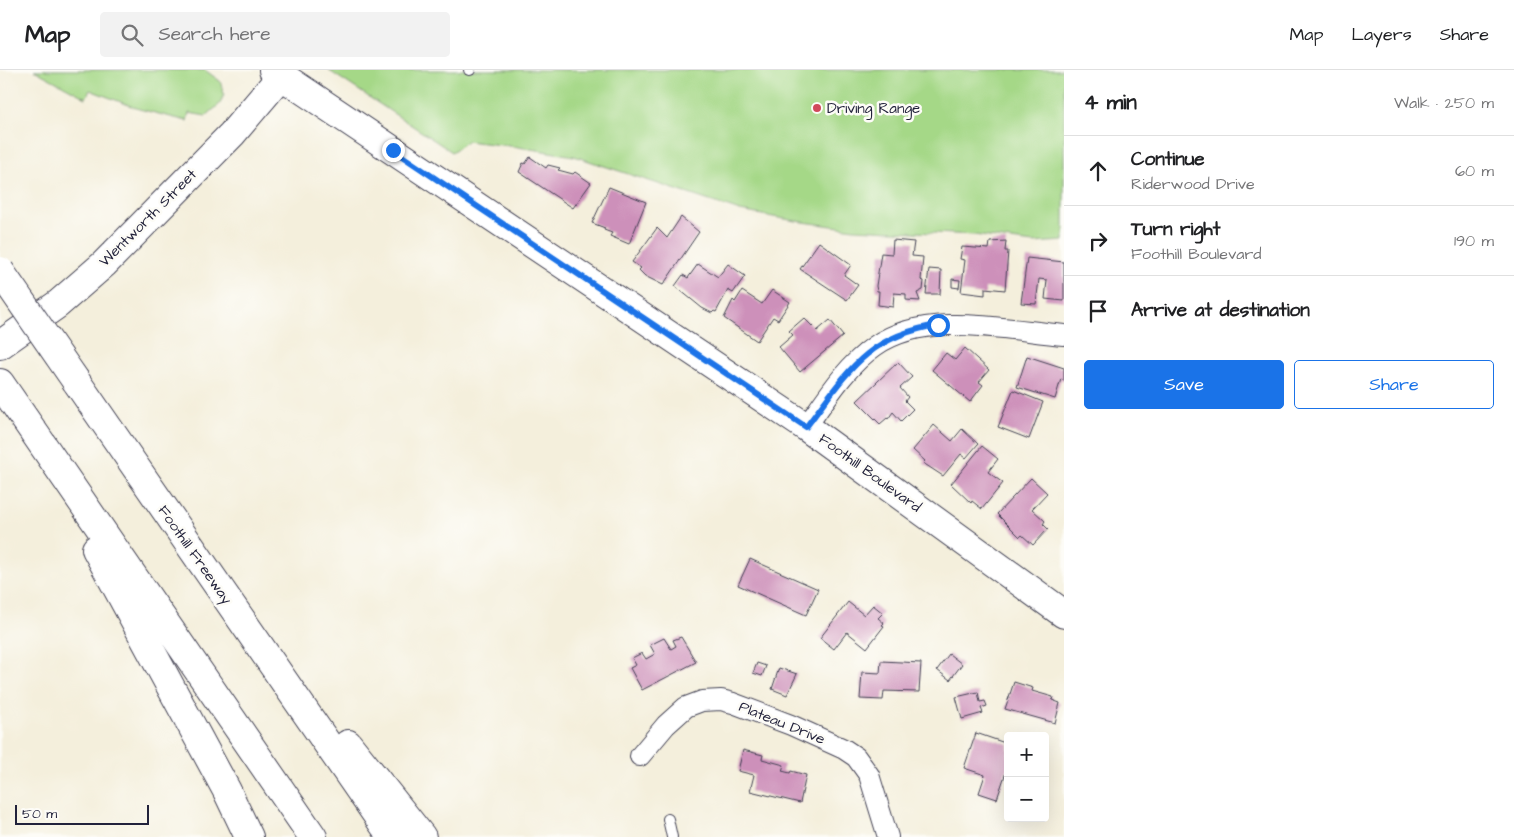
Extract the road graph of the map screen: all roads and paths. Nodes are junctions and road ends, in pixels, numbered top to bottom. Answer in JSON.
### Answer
{"nodes":[{"id":1,"x":278,"y":73,"type":"edge"},
{"id":2,"x":0,"y":271,"type":"edge"},
{"id":3,"x":1064,"y":335,"type":"edge"},
{"id":4,"x":0,"y":345,"type":"edge"},
{"id":5,"x":0,"y":383,"type":"edge"},
{"id":6,"x":27,"y":422,"type":"junction"},
{"id":7,"x":806,"y":427,"type":"junction"},
{"id":8,"x":187,"y":542,"type":"junction"},
{"id":9,"x":1064,"y":614,"type":"edge"},
{"id":10,"x":640,"y":756,"type":"dead end"},
{"id":11,"x":668,"y":819,"type":"dead end"},
{"id":12,"x":249,"y":837,"type":"edge"},
{"id":13,"x":313,"y":837,"type":"edge"},
{"id":14,"x":392,"y":837,"type":"edge"},
{"id":15,"x":422,"y":837,"type":"edge"},
{"id":16,"x":672,"y":837,"type":"edge"},
{"id":17,"x":888,"y":837,"type":"edge"}],
"edges":[{"from":1,"to":4,"type":"main road","name":"Wentworth Street"},
{"from":1,"to":7,"type":"main road","name":"Foothill Boulevard"},
{"from":2,"to":8,"type":"main road","name":"Foothill Freeway","bridge":true},
{"from":3,"to":7,"type":"street"},
{"from":5,"to":6,"type":"main road"},
{"from":6,"to":12,"type":"main road"},
{"from":6,"to":13,"type":"main road"},
{"from":7,"to":9,"type":"main road","name":"Foothill Boulevard"},
{"from":8,"to":14,"type":"main road","name":"Foothill Freeway"},
{"from":8,"to":15,"type":"main road"},
{"from":10,"to":17,"type":"street","name":"Plateau Drive"},
{"from":11,"to":16,"type":"lane"}]}
